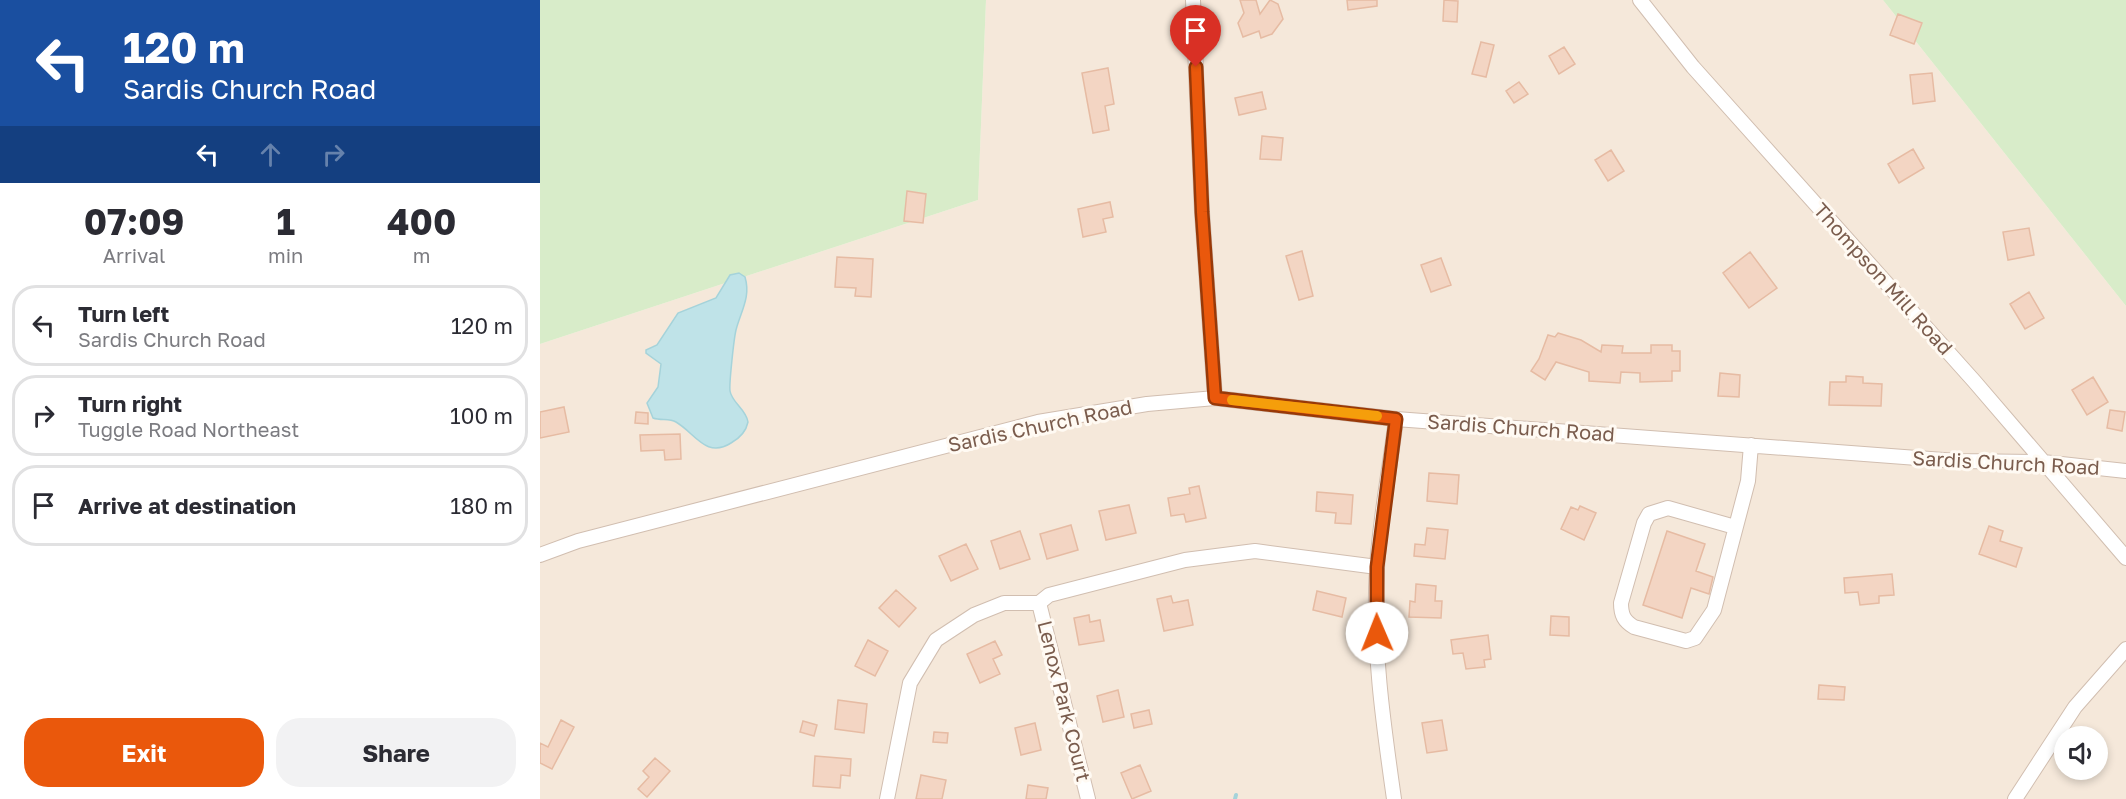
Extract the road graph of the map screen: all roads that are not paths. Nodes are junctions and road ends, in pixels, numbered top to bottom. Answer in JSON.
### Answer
{"nodes":[{"id":1,"x":1193,"y":0,"type":"edge"},
{"id":2,"x":1640,"y":0,"type":"edge"},
{"id":3,"x":1215,"y":398,"type":"junction"},
{"id":4,"x":1396,"y":419,"type":"junction"},
{"id":5,"x":1751,"y":445,"type":"junction"},
{"id":6,"x":2043,"y":462,"type":"junction"},
{"id":7,"x":2126,"y":471,"type":"edge"},
{"id":8,"x":1735,"y":527,"type":"junction"},
{"id":9,"x":540,"y":555,"type":"edge"},
{"id":10,"x":2126,"y":558,"type":"edge"},
{"id":11,"x":1377,"y":567,"type":"junction"},
{"id":12,"x":1039,"y":603,"type":"junction"},
{"id":13,"x":2126,"y":649,"type":"edge"},
{"id":14,"x":887,"y":799,"type":"edge"},
{"id":15,"x":1088,"y":799,"type":"edge"},
{"id":16,"x":1394,"y":799,"type":"edge"},
{"id":17,"x":2015,"y":799,"type":"edge"}],
"edges":[{"from":1,"to":3,"type":"street"},
{"from":2,"to":6,"type":"street","name":"Thompson Mill Road"},
{"from":3,"to":4,"type":"street","name":"Sardis Church Road"},
{"from":3,"to":9,"type":"street","name":"Sardis Church Road"},
{"from":4,"to":5,"type":"street","name":"Sardis Church Road"},
{"from":4,"to":11,"type":"street"},
{"from":5,"to":6,"type":"street","name":"Sardis Church Road"},
{"from":5,"to":8,"type":"street"},
{"from":6,"to":7,"type":"street","name":"Sardis Church Road"},
{"from":6,"to":10,"type":"street","name":"Thompson Mill Road"},
{"from":8,"to":8,"type":"street"},
{"from":11,"to":12,"type":"street"},
{"from":11,"to":16,"type":"street"},
{"from":12,"to":14,"type":"street"},
{"from":12,"to":15,"type":"street","name":"Lenox Park Court"},
{"from":13,"to":17,"type":"street"}]}
